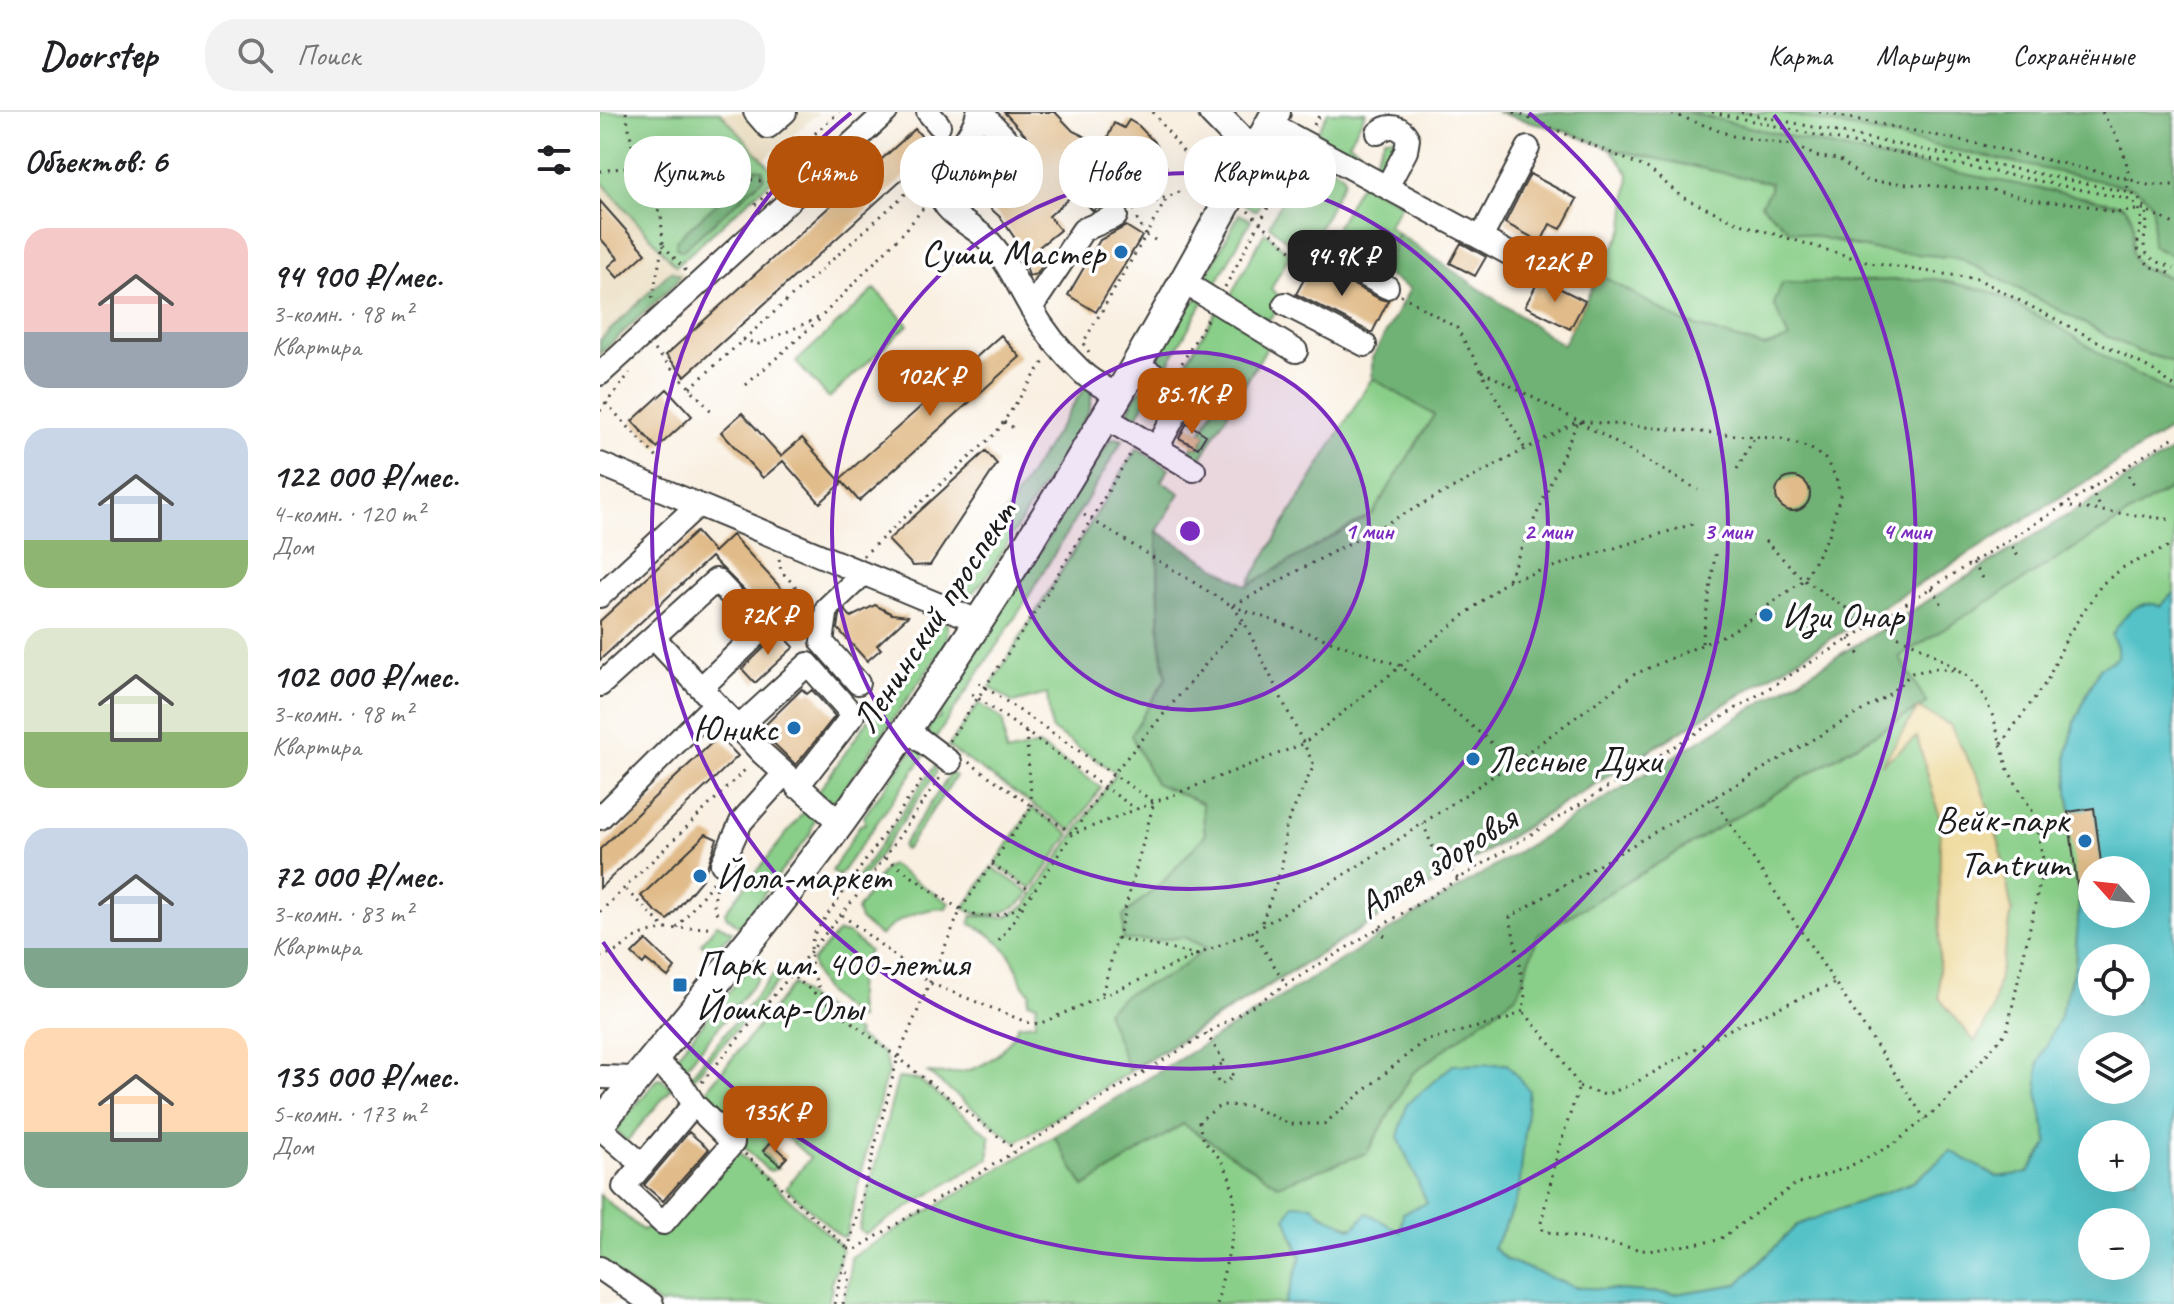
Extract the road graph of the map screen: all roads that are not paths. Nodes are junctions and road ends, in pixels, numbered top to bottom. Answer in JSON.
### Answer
{"nodes":[{"id":1,"x":755,"y":112,"type":"edge"},
{"id":2,"x":785,"y":112,"type":"edge"},
{"id":3,"x":886,"y":112,"type":"edge"},
{"id":4,"x":979,"y":112,"type":"edge"},
{"id":5,"x":1213,"y":112,"type":"edge"},
{"id":6,"x":1273,"y":118,"type":"edge"},
{"id":7,"x":1378,"y":133,"type":"dead end"},
{"id":8,"x":1002,"y":136,"type":"edge"},
{"id":9,"x":1236,"y":136,"type":"edge"},
{"id":10,"x":1264,"y":136,"type":"edge"},
{"id":11,"x":1528,"y":148,"type":"dead end"},
{"id":12,"x":1387,"y":187,"type":"junction"},
{"id":13,"x":1225,"y":208,"type":"edge"},
{"id":14,"x":1116,"y":216,"type":"dead end"},
{"id":15,"x":1481,"y":238,"type":"junction"},
{"id":16,"x":1311,"y":257,"type":"road end"},
{"id":17,"x":1536,"y":268,"type":"dead end"},
{"id":18,"x":1185,"y":283,"type":"junction"},
{"id":19,"x":1387,"y":287,"type":"road end"},
{"id":20,"x":1285,"y":304,"type":"dead end"},
{"id":21,"x":1031,"y":308,"type":"junction"},
{"id":22,"x":1365,"y":345,"type":"dead end"},
{"id":23,"x":1296,"y":351,"type":"dead end"},
{"id":24,"x":1137,"y":365,"type":"junction"},
{"id":25,"x":600,"y":374,"type":"edge"},
{"id":26,"x":1112,"y":407,"type":"junction"},
{"id":27,"x":1157,"y":448,"type":"junction"},
{"id":28,"x":600,"y":464,"type":"edge"},
{"id":29,"x":1194,"y":470,"type":"dead end"},
{"id":30,"x":698,"y":505,"type":"junction"},
{"id":31,"x":862,"y":566,"type":"junction"},
{"id":32,"x":600,"y":596,"type":"edge"},
{"id":33,"x":978,"y":621,"type":"junction"},
{"id":34,"x":653,"y":637,"type":"junction"},
{"id":35,"x":858,"y":683,"type":"dead end"},
{"id":36,"x":600,"y":685,"type":"edge"},
{"id":37,"x":708,"y":696,"type":"junction"},
{"id":38,"x":738,"y":728,"type":"junction"},
{"id":39,"x":906,"y":729,"type":"junction"},
{"id":40,"x":945,"y":754,"type":"road end"},
{"id":41,"x":791,"y":781,"type":"junction"},
{"id":42,"x":600,"y":818,"type":"edge"},
{"id":43,"x":840,"y":823,"type":"junction"},
{"id":44,"x":722,"y":864,"type":"dead end"},
{"id":45,"x":645,"y":1068,"type":"junction"},
{"id":46,"x":600,"y":1077,"type":"edge"},
{"id":47,"x":692,"y":1101,"type":"junction"},
{"id":48,"x":600,"y":1126,"type":"edge"},
{"id":49,"x":643,"y":1165,"type":"junction"},
{"id":50,"x":600,"y":1268,"type":"edge"},
{"id":51,"x":652,"y":1304,"type":"edge"}],
"edges":[{"from":1,"to":2,"type":"street"},
{"from":3,"to":25,"type":"street"},
{"from":4,"to":8,"type":"street"},
{"from":4,"to":21,"type":"street"},
{"from":5,"to":9,"type":"main road"},
{"from":6,"to":10,"type":"main road","name":"Ленинский проспект"},
{"from":6,"to":12,"type":"street"},
{"from":7,"to":12,"type":"street"},
{"from":11,"to":15,"type":"street"},
{"from":12,"to":15,"type":"street"},
{"from":13,"to":18,"type":"main road","name":"Ленинский проспект"},
{"from":14,"to":21,"type":"street"},
{"from":15,"to":17,"type":"street"},
{"from":16,"to":19,"type":"street"},
{"from":18,"to":23,"type":"street"},
{"from":18,"to":24,"type":"main road","name":"Ленинский проспект"},
{"from":20,"to":22,"type":"street"},
{"from":21,"to":26,"type":"street"},
{"from":24,"to":26,"type":"main road","name":"Ленинский проспект"},
{"from":24,"to":27,"type":"street"},
{"from":26,"to":27,"type":"street"},
{"from":26,"to":33,"type":"main road","name":"Ленинский проспект"},
{"from":27,"to":29,"type":"street"},
{"from":28,"to":30,"type":"street"},
{"from":30,"to":31,"type":"street"},
{"from":30,"to":32,"type":"street"},
{"from":31,"to":33,"type":"street"},
{"from":31,"to":35,"type":"street"},
{"from":33,"to":39,"type":"main road","name":"Ленинский проспект"},
{"from":34,"to":36,"type":"street"},
{"from":34,"to":37,"type":"street"},
{"from":34,"to":37,"type":"street"},
{"from":37,"to":38,"type":"street"},
{"from":37,"to":42,"type":"street"},
{"from":38,"to":41,"type":"street"},
{"from":38,"to":41,"type":"street"},
{"from":39,"to":40,"type":"street"},
{"from":39,"to":43,"type":"main road","name":"Ленинский проспект"},
{"from":41,"to":43,"type":"street"},
{"from":41,"to":44,"type":"street"},
{"from":43,"to":45,"type":"main road","name":"Ленинский проспект"},
{"from":45,"to":46,"type":"street"},
{"from":45,"to":47,"type":"street"},
{"from":45,"to":48,"type":"main road","name":"Ленинский проспект"},
{"from":47,"to":49,"type":"street"},
{"from":47,"to":49,"type":"street"},
{"from":48,"to":49,"type":"street"},
{"from":50,"to":51,"type":"street"}]}
